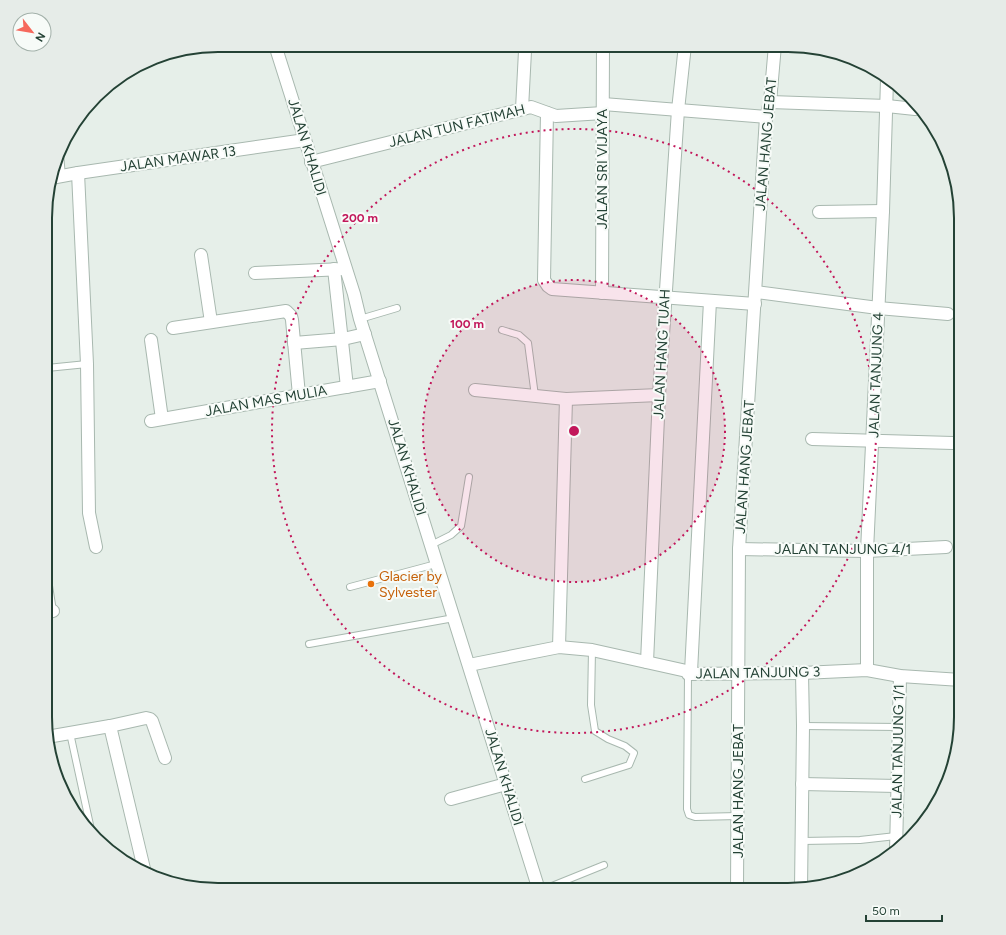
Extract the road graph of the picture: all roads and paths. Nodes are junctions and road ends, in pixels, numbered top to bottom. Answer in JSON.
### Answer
{"nodes":[{"id":1,"x":277,"y":52,"type":"edge"},
{"id":2,"x":525,"y":52,"type":"dead end"},
{"id":3,"x":603,"y":52,"type":"edge"},
{"id":4,"x":684,"y":52,"type":"edge"},
{"id":5,"x":774,"y":52,"type":"edge"},
{"id":6,"x":887,"y":85,"type":"edge"},
{"id":7,"x":770,"y":102,"type":"junction"},
{"id":8,"x":887,"y":106,"type":"junction"},
{"id":9,"x":603,"y":109,"type":"junction"},
{"id":10,"x":913,"y":109,"type":"edge"},
{"id":11,"x":522,"y":110,"type":"junction"},
{"id":12,"x":678,"y":110,"type":"junction"},
{"id":13,"x":547,"y":113,"type":"junction"},
{"id":14,"x":766,"y":117,"type":"junction"},
{"id":15,"x":305,"y":140,"type":"junction"},
{"id":16,"x":311,"y":162,"type":"junction"},
{"id":17,"x":78,"y":173,"type":"junction"},
{"id":18,"x":57,"y":177,"type":"edge"},
{"id":19,"x":883,"y":211,"type":"junction"},
{"id":20,"x":819,"y":212,"type":"dead end"},
{"id":21,"x":201,"y":255,"type":"dead end"},
{"id":22,"x":340,"y":269,"type":"junction"},
{"id":23,"x":255,"y":273,"type":"dead end"},
{"id":24,"x":602,"y":293,"type":"junction"},
{"id":25,"x":354,"y":294,"type":"junction"},
{"id":26,"x":338,"y":297,"type":"junction"},
{"id":27,"x":665,"y":298,"type":"junction"},
{"id":28,"x":755,"y":298,"type":"junction"},
{"id":29,"x":710,"y":301,"type":"junction"},
{"id":30,"x":397,"y":308,"type":"dead end"},
{"id":31,"x":878,"y":308,"type":"junction"},
{"id":32,"x":948,"y":314,"type":"dead end"},
{"id":33,"x":360,"y":319,"type":"junction"},
{"id":34,"x":211,"y":322,"type":"junction"},
{"id":35,"x":173,"y":328,"type":"dead end"},
{"id":36,"x":502,"y":330,"type":"dead end"},
{"id":37,"x":365,"y":334,"type":"junction"},
{"id":38,"x":343,"y":339,"type":"junction"},
{"id":39,"x":151,"y":340,"type":"dead end"},
{"id":40,"x":294,"y":343,"type":"junction"},
{"id":41,"x":87,"y":364,"type":"junction"},
{"id":42,"x":52,"y":368,"type":"edge"},
{"id":43,"x":380,"y":381,"type":"junction"},
{"id":44,"x":347,"y":386,"type":"junction"},
{"id":45,"x":475,"y":390,"type":"dead end"},
{"id":46,"x":659,"y":394,"type":"junction"},
{"id":47,"x":299,"y":395,"type":"junction"},
{"id":48,"x":535,"y":396,"type":"junction"},
{"id":49,"x":566,"y":399,"type":"junction"},
{"id":50,"x":812,"y":439,"type":"dead end"},
{"id":51,"x":873,"y":441,"type":"junction"},
{"id":52,"x":953,"y":443,"type":"dead end"},
{"id":53,"x":469,"y":477,"type":"dead end"},
{"id":54,"x":431,"y":545,"type":"junction"},
{"id":55,"x":96,"y":547,"type":"dead end"},
{"id":56,"x":946,"y":547,"type":"dead end"},
{"id":57,"x":739,"y":549,"type":"junction"},
{"id":58,"x":867,"y":551,"type":"junction"},
{"id":59,"x":436,"y":564,"type":"junction"},
{"id":60,"x":350,"y":586,"type":"dead end"},
{"id":61,"x":454,"y":618,"type":"junction"},
{"id":62,"x":309,"y":644,"type":"dead end"},
{"id":63,"x":559,"y":648,"type":"junction"},
{"id":64,"x":592,"y":650,"type":"junction"},
{"id":65,"x":647,"y":662,"type":"junction"},
{"id":66,"x":469,"y":665,"type":"junction"},
{"id":67,"x":867,"y":670,"type":"junction"},
{"id":68,"x":689,"y":673,"type":"junction"},
{"id":69,"x":802,"y":673,"type":"junction"},
{"id":70,"x":738,"y":674,"type":"junction"},
{"id":71,"x":900,"y":676,"type":"junction"},
{"id":72,"x":954,"y":680,"type":"edge"},
{"id":73,"x":110,"y":726,"type":"junction"},
{"id":74,"x":803,"y":726,"type":"junction"},
{"id":75,"x":899,"y":727,"type":"junction"},
{"id":76,"x":70,"y":733,"type":"junction"},
{"id":77,"x":53,"y":736,"type":"edge"},
{"id":78,"x":165,"y":758,"type":"dead end"},
{"id":79,"x":585,"y":779,"type":"dead end"},
{"id":80,"x":506,"y":784,"type":"junction"},
{"id":81,"x":802,"y":784,"type":"junction"},
{"id":82,"x":898,"y":786,"type":"junction"},
{"id":83,"x":451,"y":799,"type":"dead end"},
{"id":84,"x":738,"y":816,"type":"junction"},
{"id":85,"x":89,"y":822,"type":"edge"},
{"id":86,"x":896,"y":836,"type":"junction"},
{"id":87,"x":802,"y":840,"type":"junction"},
{"id":88,"x":896,"y":843,"type":"edge"},
{"id":89,"x":143,"y":865,"type":"edge"},
{"id":90,"x":604,"y":865,"type":"dead end"},
{"id":91,"x":537,"y":883,"type":"edge"},
{"id":92,"x":559,"y":883,"type":"edge"},
{"id":93,"x":737,"y":883,"type":"edge"},
{"id":94,"x":801,"y":883,"type":"edge"}],
"edges":[{"from":1,"to":15,"type":"street","name":"JALAN KHALIDI"},
{"from":2,"to":11,"type":"street"},
{"from":3,"to":9,"type":"street","name":"JALAN SRI VIJAYA"},
{"from":4,"to":12,"type":"street","name":"JALAN HANG TUAH"},
{"from":5,"to":7,"type":"street","name":"JALAN HANG JEBAT"},
{"from":6,"to":8,"type":"street","name":"JALAN TANJUNG 4"},
{"from":7,"to":8,"type":"street"},
{"from":7,"to":14,"type":"street","name":"JALAN HANG JEBAT"},
{"from":8,"to":10,"type":"street"},
{"from":8,"to":19,"type":"street","name":"JALAN TANJUNG 4"},
{"from":9,"to":12,"type":"street","name":"JALAN TUN FATIMAH"},
{"from":9,"to":13,"type":"street","name":"JALAN TUN FATIMAH"},
{"from":9,"to":24,"type":"street","name":"JALAN SRI VIJAYA"},
{"from":11,"to":13,"type":"street","name":"JALAN TUN FATIMAH"},
{"from":11,"to":16,"type":"street","name":"JALAN TUN FATIMAH"},
{"from":12,"to":14,"type":"street","name":"JALAN TUN FATIMAH"},
{"from":12,"to":27,"type":"street","name":"JALAN HANG TUAH"},
{"from":13,"to":24,"type":"street"},
{"from":14,"to":28,"type":"street","name":"JALAN HANG JEBAT"},
{"from":15,"to":16,"type":"street","name":"JALAN KHALIDI"},
{"from":15,"to":17,"type":"street","name":"JALAN MAWAR 13"},
{"from":16,"to":22,"type":"street","name":"JALAN KHALIDI"},
{"from":17,"to":18,"type":"street","name":"JALAN MAWAR 13"},
{"from":17,"to":41,"type":"street"},
{"from":19,"to":20,"type":"street"},
{"from":19,"to":31,"type":"street","name":"JALAN TANJUNG 4"},
{"from":21,"to":34,"type":"street"},
{"from":22,"to":23,"type":"street"},
{"from":22,"to":25,"type":"street","name":"JALAN KHALIDI"},
{"from":22,"to":26,"type":"street"},
{"from":24,"to":27,"type":"street"},
{"from":25,"to":26,"type":"street"},
{"from":25,"to":33,"type":"street","name":"JALAN KHALIDI"},
{"from":26,"to":38,"type":"street"},
{"from":27,"to":29,"type":"street"},
{"from":27,"to":46,"type":"street","name":"JALAN HANG TUAH"},
{"from":28,"to":29,"type":"street"},
{"from":28,"to":31,"type":"street"},
{"from":28,"to":57,"type":"street","name":"JALAN HANG JEBAT"},
{"from":29,"to":68,"type":"street"},
{"from":30,"to":33,"type":"lane"},
{"from":31,"to":32,"type":"street"},
{"from":31,"to":51,"type":"street","name":"JALAN TANJUNG 4"},
{"from":33,"to":37,"type":"street","name":"JALAN KHALIDI"},
{"from":34,"to":35,"type":"street"},
{"from":34,"to":40,"type":"street"},
{"from":36,"to":48,"type":"lane"},
{"from":37,"to":38,"type":"street"},
{"from":37,"to":43,"type":"street","name":"JALAN KHALIDI"},
{"from":38,"to":40,"type":"street"},
{"from":38,"to":44,"type":"street"},
{"from":39,"to":47,"type":"street","name":"JALAN MAS MULIA"},
{"from":40,"to":47,"type":"street"},
{"from":41,"to":42,"type":"lane"},
{"from":41,"to":55,"type":"street"},
{"from":43,"to":44,"type":"street","name":"JALAN MAS MULIA"},
{"from":43,"to":54,"type":"street","name":"JALAN KHALIDI"},
{"from":44,"to":47,"type":"street","name":"JALAN MAS MULIA"},
{"from":45,"to":48,"type":"street"},
{"from":46,"to":49,"type":"street"},
{"from":46,"to":65,"type":"street","name":"JALAN HANG TUAH"},
{"from":48,"to":49,"type":"street"},
{"from":49,"to":63,"type":"street"},
{"from":50,"to":51,"type":"street"},
{"from":51,"to":52,"type":"street"},
{"from":51,"to":58,"type":"street","name":"JALAN TANJUNG 4"},
{"from":53,"to":54,"type":"lane"},
{"from":54,"to":59,"type":"street","name":"JALAN KHALIDI"},
{"from":56,"to":58,"type":"street","name":"JALAN TANJUNG 4/1"},
{"from":57,"to":58,"type":"street","name":"JALAN TANJUNG 4/1"},
{"from":57,"to":70,"type":"street","name":"JALAN HANG JEBAT"},
{"from":58,"to":67,"type":"street","name":"JALAN TANJUNG 4"},
{"from":59,"to":60,"type":"lane"},
{"from":59,"to":61,"type":"street","name":"JALAN KHALIDI"},
{"from":61,"to":62,"type":"lane"},
{"from":61,"to":66,"type":"street","name":"JALAN KHALIDI"},
{"from":63,"to":64,"type":"street","name":"JALAN TANJUNG 3"},
{"from":63,"to":66,"type":"street","name":"JALAN TANJUNG 3"},
{"from":64,"to":65,"type":"street","name":"JALAN TANJUNG 3"},
{"from":64,"to":79,"type":"lane"},
{"from":65,"to":68,"type":"street","name":"JALAN TANJUNG 3"},
{"from":66,"to":80,"type":"street","name":"JALAN KHALIDI"},
{"from":67,"to":69,"type":"street","name":"JALAN TANJUNG 3"},
{"from":67,"to":71,"type":"street","name":"JALAN TANJUNG 3"},
{"from":68,"to":70,"type":"street","name":"JALAN TANJUNG 3"},
{"from":68,"to":84,"type":"lane"},
{"from":69,"to":70,"type":"street","name":"JALAN TANJUNG 3"},
{"from":69,"to":74,"type":"street"},
{"from":70,"to":84,"type":"street","name":"JALAN HANG JEBAT"},
{"from":71,"to":72,"type":"street","name":"JALAN TANJUNG 3"},
{"from":71,"to":75,"type":"street","name":"JALAN TANJUNG 1/1"},
{"from":73,"to":76,"type":"street"},
{"from":73,"to":78,"type":"street"},
{"from":73,"to":89,"type":"street"},
{"from":74,"to":75,"type":"lane"},
{"from":74,"to":81,"type":"street"},
{"from":75,"to":82,"type":"street","name":"JALAN TANJUNG 1/1"},
{"from":76,"to":77,"type":"street"},
{"from":76,"to":85,"type":"lane"},
{"from":80,"to":83,"type":"street"},
{"from":80,"to":91,"type":"street","name":"JALAN KHALIDI"},
{"from":81,"to":82,"type":"street"},
{"from":81,"to":87,"type":"street"},
{"from":82,"to":86,"type":"street","name":"JALAN TANJUNG 1/1"},
{"from":84,"to":93,"type":"street","name":"JALAN HANG JEBAT"},
{"from":86,"to":87,"type":"lane"},
{"from":86,"to":88,"type":"street","name":"JALAN TANJUNG 1/1"},
{"from":87,"to":94,"type":"street"},
{"from":90,"to":92,"type":"lane"}]}
